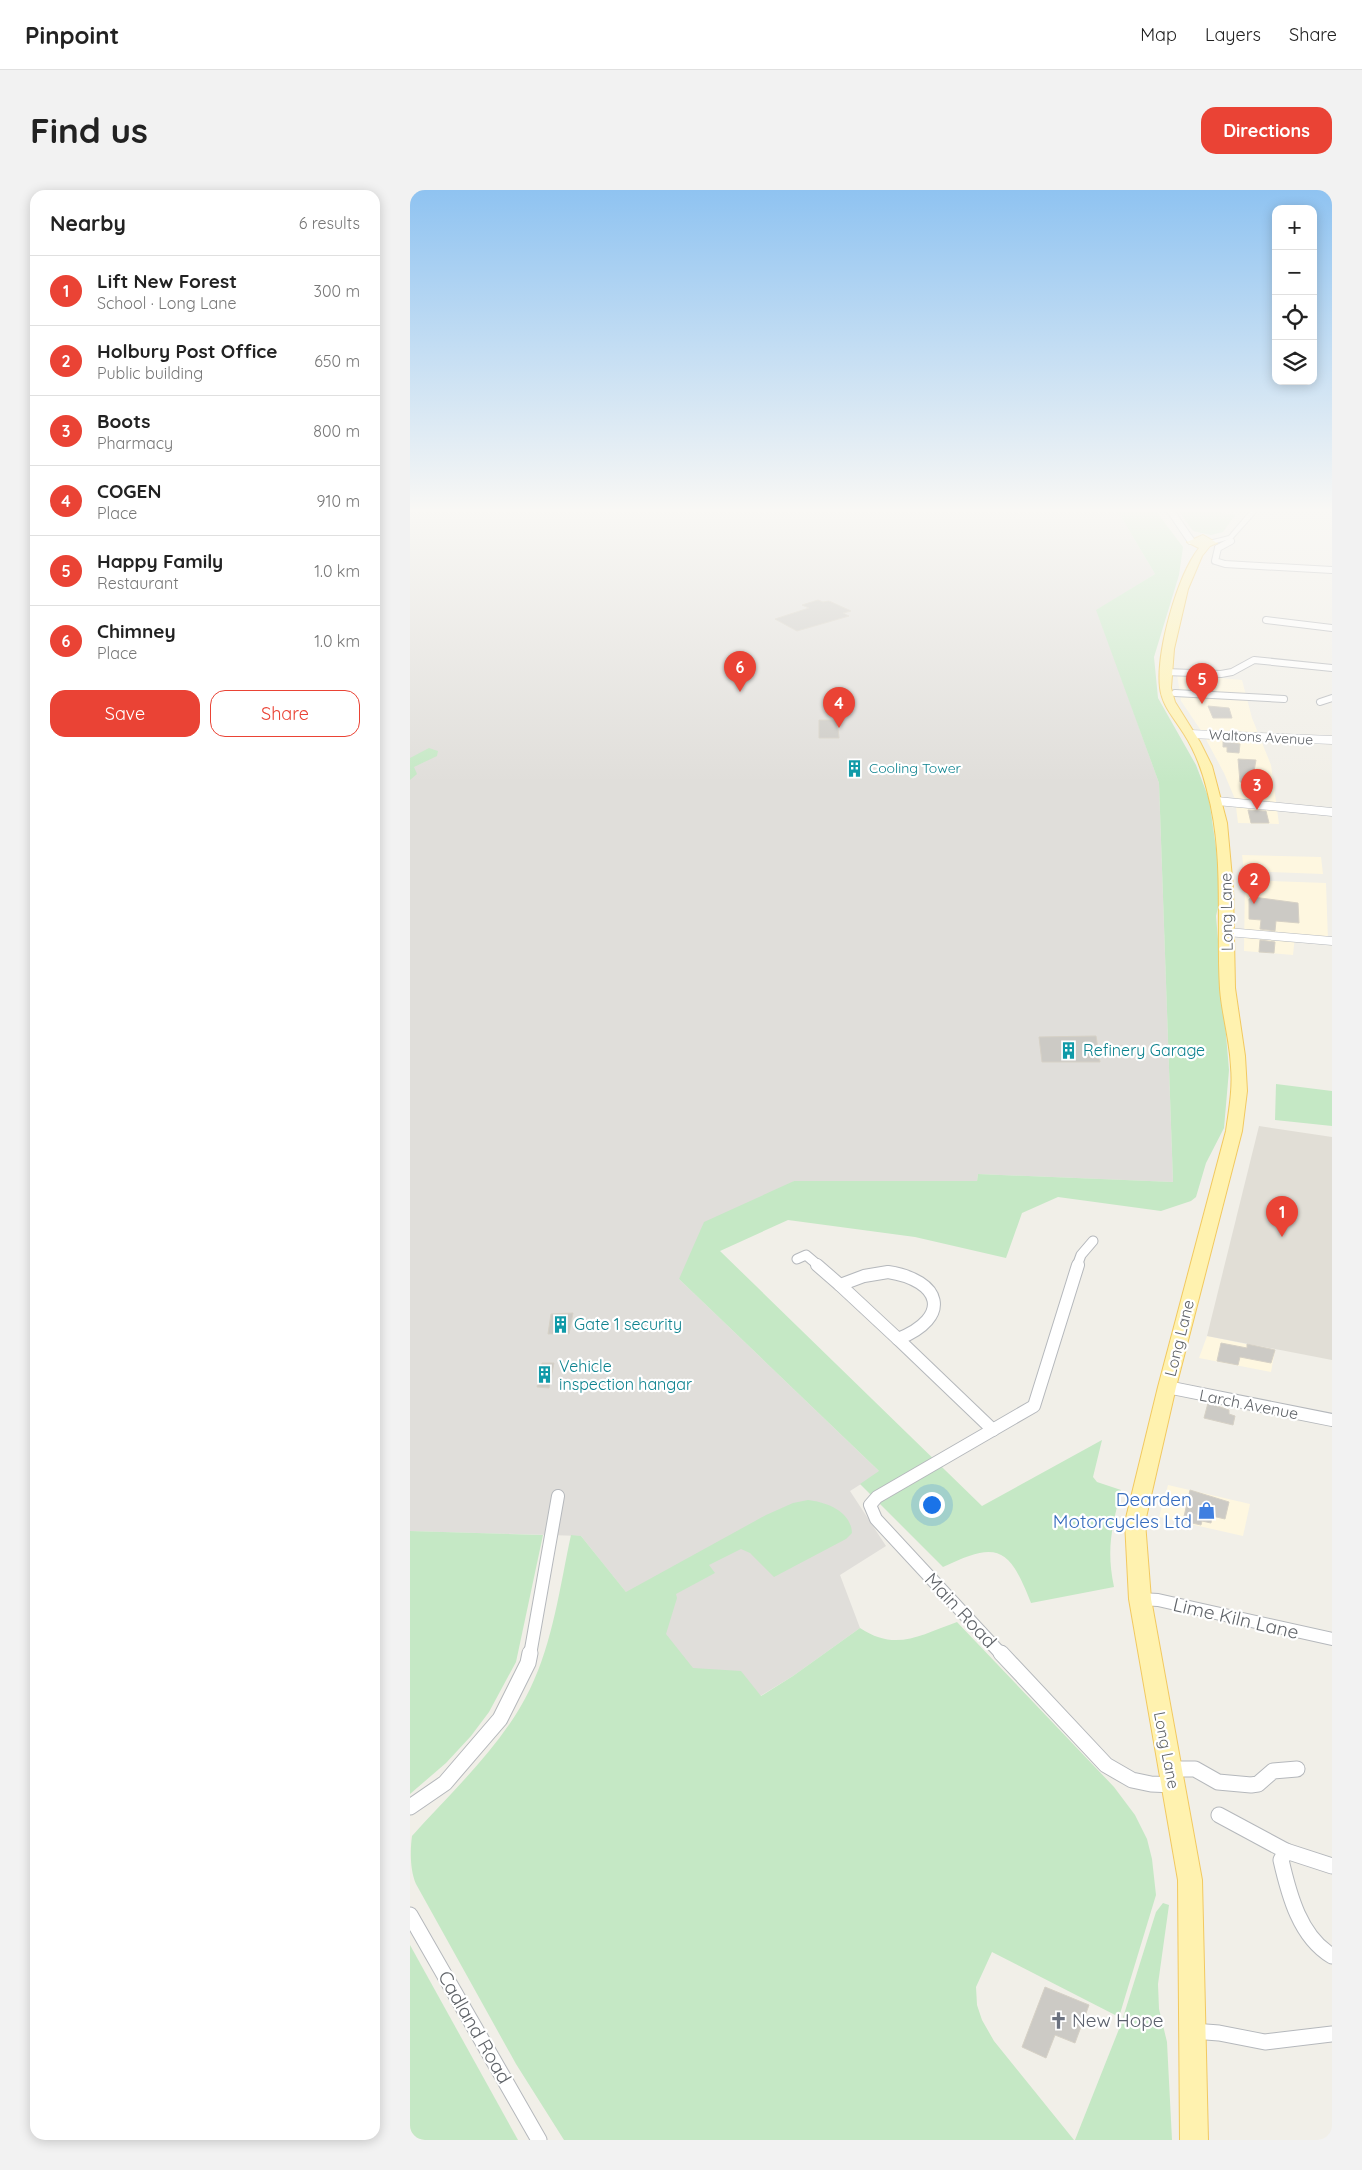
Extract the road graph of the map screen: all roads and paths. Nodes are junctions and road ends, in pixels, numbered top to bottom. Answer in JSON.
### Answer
{"nodes":[{"id":1,"x":1181,"y":601,"type":"edge"},
{"id":2,"x":1266,"y":620,"type":"dead end"},
{"id":3,"x":1332,"y":628,"type":"edge"},
{"id":4,"x":1332,"y":668,"type":"edge"},
{"id":5,"x":1165,"y":672,"type":"junction"},
{"id":6,"x":1175,"y":693,"type":"dead end"},
{"id":7,"x":1332,"y":698,"type":"edge"},
{"id":8,"x":1284,"y":699,"type":"dead end"},
{"id":9,"x":1320,"y":702,"type":"dead end"},
{"id":10,"x":1190,"y":734,"type":"junction"},
{"id":11,"x":1332,"y":740,"type":"edge"},
{"id":12,"x":1217,"y":801,"type":"junction"},
{"id":13,"x":1332,"y":812,"type":"edge"},
{"id":14,"x":1227,"y":932,"type":"junction"},
{"id":15,"x":1332,"y":941,"type":"edge"},
{"id":16,"x":1093,"y":1241,"type":"dead end"},
{"id":17,"x":806,"y":1255,"type":"dead end"},
{"id":18,"x":840,"y":1285,"type":"junction"},
{"id":19,"x":898,"y":1339,"type":"junction"},
{"id":20,"x":1167,"y":1387,"type":"junction"},
{"id":21,"x":1332,"y":1420,"type":"edge"},
{"id":22,"x":993,"y":1430,"type":"junction"},
{"id":23,"x":558,"y":1496,"type":"dead end"},
{"id":24,"x":1140,"y":1599,"type":"junction"},
{"id":25,"x":1332,"y":1640,"type":"edge"},
{"id":26,"x":1297,"y":1769,"type":"dead end"},
{"id":27,"x":1172,"y":1777,"type":"junction"},
{"id":28,"x":410,"y":1807,"type":"edge"},
{"id":29,"x":1219,"y":1815,"type":"dead end"},
{"id":30,"x":1286,"y":1852,"type":"junction"},
{"id":31,"x":1332,"y":1866,"type":"edge"},
{"id":32,"x":410,"y":1915,"type":"edge"},
{"id":33,"x":1332,"y":1956,"type":"edge"},
{"id":34,"x":1192,"y":2030,"type":"junction"},
{"id":35,"x":1332,"y":2034,"type":"edge"},
{"id":36,"x":540,"y":2140,"type":"edge"},
{"id":37,"x":1194,"y":2140,"type":"edge"}],
"edges":[{"from":1,"to":5,"type":"main road","name":"Long Lane"},
{"from":2,"to":3,"type":"street"},
{"from":4,"to":5,"type":"street"},
{"from":5,"to":10,"type":"main road","name":"Long Lane"},
{"from":6,"to":8,"type":"street"},
{"from":7,"to":9,"type":"street"},
{"from":10,"to":11,"type":"street","name":"Waltons Avenue"},
{"from":10,"to":12,"type":"main road","name":"Long Lane"},
{"from":12,"to":13,"type":"street"},
{"from":12,"to":14,"type":"main road","name":"Long Lane"},
{"from":14,"to":15,"type":"street"},
{"from":14,"to":20,"type":"main road","name":"Long Lane"},
{"from":16,"to":22,"type":"street"},
{"from":17,"to":18,"type":"street"},
{"from":18,"to":19,"type":"street"},
{"from":18,"to":19,"type":"street"},
{"from":19,"to":22,"type":"street"},
{"from":20,"to":21,"type":"street","name":"Larch Avenue"},
{"from":20,"to":24,"type":"main road","name":"Long Lane"},
{"from":22,"to":27,"type":"street","name":"Main Road"},
{"from":23,"to":28,"type":"street"},
{"from":24,"to":25,"type":"street","name":"Lime Kiln Lane"},
{"from":24,"to":27,"type":"main road","name":"Long Lane"},
{"from":26,"to":27,"type":"street"},
{"from":27,"to":34,"type":"main road","name":"Long Lane"},
{"from":29,"to":30,"type":"street"},
{"from":30,"to":31,"type":"street"},
{"from":30,"to":33,"type":"street"},
{"from":32,"to":36,"type":"street","name":"Cadland Road"},
{"from":34,"to":35,"type":"street"},
{"from":34,"to":37,"type":"main road","name":"Long Lane"}]}
